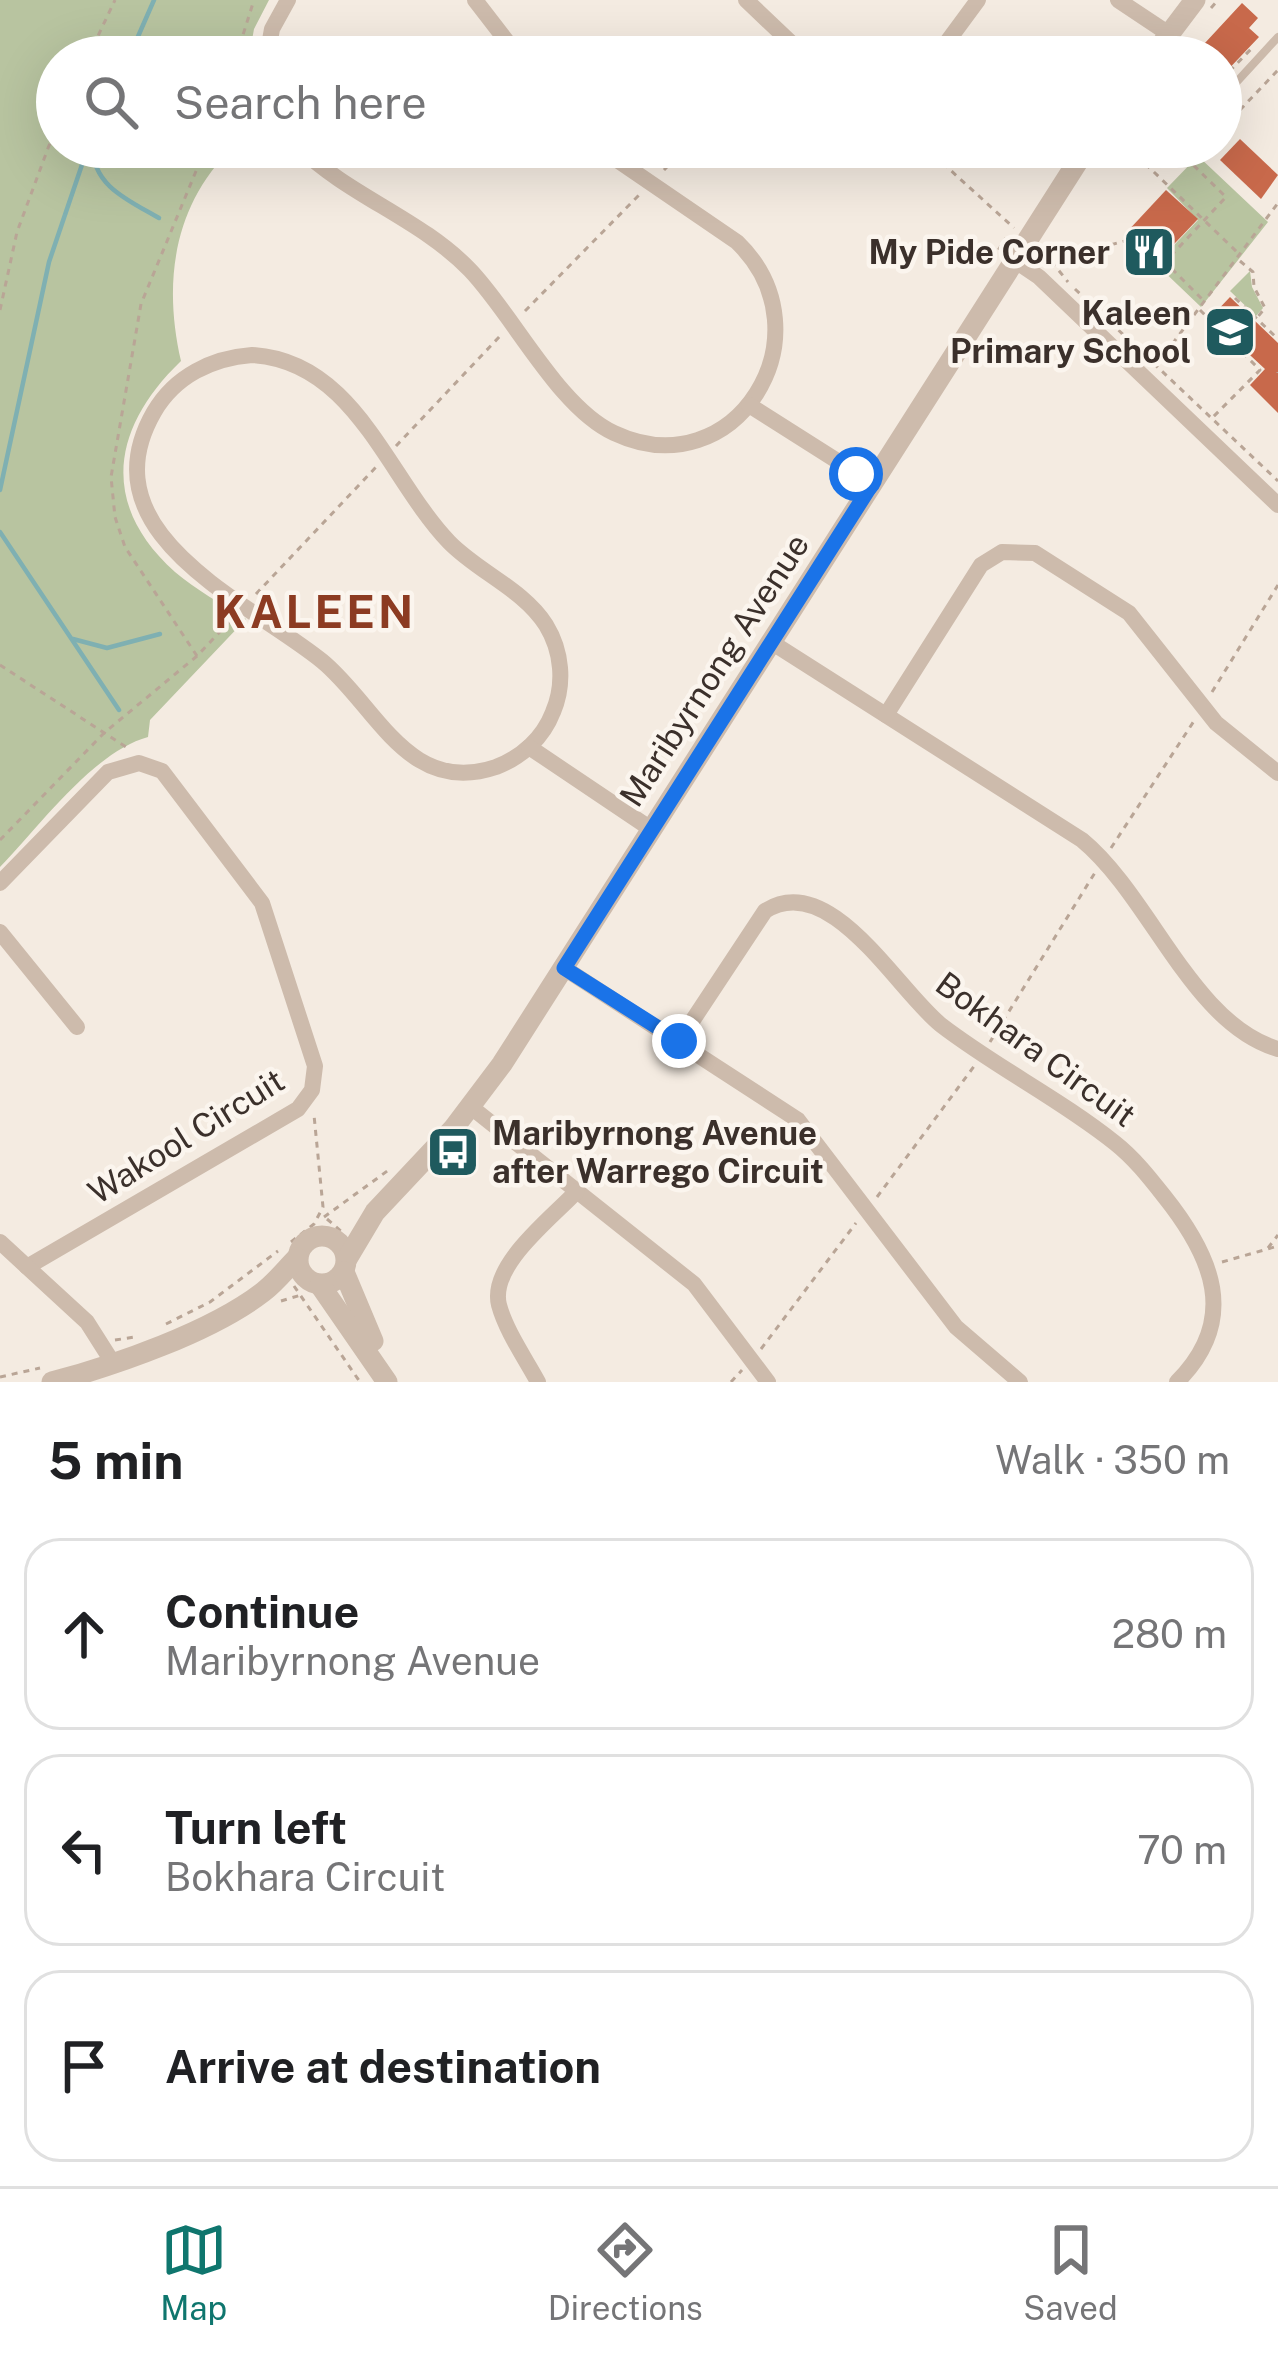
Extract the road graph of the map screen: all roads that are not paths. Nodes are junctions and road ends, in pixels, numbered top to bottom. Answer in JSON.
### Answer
{"nodes":[{"id":1,"x":288,"y":0,"type":"edge"},
{"id":2,"x":475,"y":0,"type":"edge"},
{"id":3,"x":746,"y":0,"type":"edge"},
{"id":4,"x":978,"y":0,"type":"edge"},
{"id":5,"x":1118,"y":0,"type":"edge"},
{"id":6,"x":1196,"y":0,"type":"edge"},
{"id":7,"x":1168,"y":34,"type":"joint"},
{"id":8,"x":271,"y":36,"type":"edge"},
{"id":9,"x":503,"y":36,"type":"edge"},
{"id":10,"x":784,"y":36,"type":"edge"},
{"id":11,"x":951,"y":36,"type":"edge"},
{"id":12,"x":1278,"y":37,"type":"edge"},
{"id":13,"x":1242,"y":76,"type":"edge"},
{"id":14,"x":329,"y":168,"type":"edge"},
{"id":15,"x":629,"y":168,"type":"edge"},
{"id":16,"x":1072,"y":168,"type":"edge"},
{"id":17,"x":1003,"y":261,"type":"junction"},
{"id":18,"x":748,"y":405,"type":"junction"},
{"id":19,"x":872,"y":484,"type":"junction"},
{"id":20,"x":1278,"y":505,"type":"edge"},
{"id":21,"x":771,"y":642,"type":"junction"},
{"id":22,"x":886,"y":715,"type":"junction"},
{"id":23,"x":529,"y":747,"type":"junction"},
{"id":24,"x":1278,"y":773,"type":"edge"},
{"id":25,"x":651,"y":829,"type":"junction"},
{"id":26,"x":0,"y":883,"type":"edge"},
{"id":27,"x":0,"y":932,"type":"edge"},
{"id":28,"x":564,"y":968,"type":"junction"},
{"id":29,"x":77,"y":1027,"type":"dead end"},
{"id":30,"x":679,"y":1041,"type":"junction"},
{"id":31,"x":1278,"y":1048,"type":"edge"},
{"id":32,"x":471,"y":1107,"type":"junction"},
{"id":33,"x":577,"y":1191,"type":"junction"},
{"id":34,"x":375,"y":1212,"type":"junction"},
{"id":35,"x":323,"y":1226,"type":"junction"},
{"id":36,"x":0,"y":1242,"type":"edge"},
{"id":37,"x":297,"y":1258,"type":"junction"},
{"id":38,"x":345,"y":1266,"type":"junction"},
{"id":39,"x":27,"y":1267,"type":"junction"},
{"id":40,"x":311,"y":1288,"type":"junction"},
{"id":41,"x":262,"y":1293,"type":"junction"},
{"id":42,"x":108,"y":1353,"type":"junction"},
{"id":43,"x":53,"y":1373,"type":"edge"},
{"id":44,"x":382,"y":1373,"type":"edge"},
{"id":45,"x":538,"y":1382,"type":"edge"},
{"id":46,"x":768,"y":1382,"type":"edge"},
{"id":47,"x":1019,"y":1382,"type":"edge"},
{"id":48,"x":1177,"y":1382,"type":"edge"}],
"edges":[{"from":1,"to":8,"type":"street"},
{"from":2,"to":9,"type":"street"},
{"from":3,"to":10,"type":"street"},
{"from":4,"to":11,"type":"street"},
{"from":5,"to":7,"type":"street"},
{"from":6,"to":7,"type":"street"},
{"from":12,"to":13,"type":"lane"},
{"from":14,"to":18,"type":"street"},
{"from":15,"to":18,"type":"street"},
{"from":16,"to":17,"type":"street","name":"Maribyrnong Avenue"},
{"from":17,"to":19,"type":"street","name":"Maribyrnong Avenue"},
{"from":17,"to":20,"type":"street"},
{"from":18,"to":19,"type":"street"},
{"from":19,"to":21,"type":"street","name":"Maribyrnong Avenue"},
{"from":21,"to":22,"type":"street"},
{"from":21,"to":25,"type":"street","name":"Maribyrnong Avenue"},
{"from":22,"to":24,"type":"street"},
{"from":22,"to":31,"type":"street"},
{"from":23,"to":23,"type":"street"},
{"from":23,"to":25,"type":"street"},
{"from":25,"to":28,"type":"street","name":"Maribyrnong Avenue"},
{"from":26,"to":39,"type":"street","name":"Wakool Circuit"},
{"from":27,"to":29,"type":"street"},
{"from":28,"to":30,"type":"street"},
{"from":28,"to":32,"type":"street","name":"Maribyrnong Avenue"},
{"from":30,"to":47,"type":"street"},
{"from":30,"to":48,"type":"street","name":"Bokhara Circuit"},
{"from":32,"to":33,"type":"street"},
{"from":32,"to":34,"type":"street","name":"Maribyrnong Avenue"},
{"from":33,"to":45,"type":"street"},
{"from":33,"to":46,"type":"street"},
{"from":34,"to":35,"type":"street","name":"Maribyrnong Avenue"},
{"from":34,"to":38,"type":"street","name":"Maribyrnong Avenue"},
{"from":35,"to":37,"type":"street"},
{"from":35,"to":38,"type":"street"},
{"from":36,"to":39,"type":"street"},
{"from":37,"to":40,"type":"street"},
{"from":37,"to":41,"type":"street"},
{"from":38,"to":40,"type":"street"},
{"from":38,"to":44,"type":"street"},
{"from":39,"to":42,"type":"street"},
{"from":40,"to":41,"type":"street"},
{"from":40,"to":44,"type":"street"},
{"from":41,"to":42,"type":"street"},
{"from":42,"to":43,"type":"street"}]}
